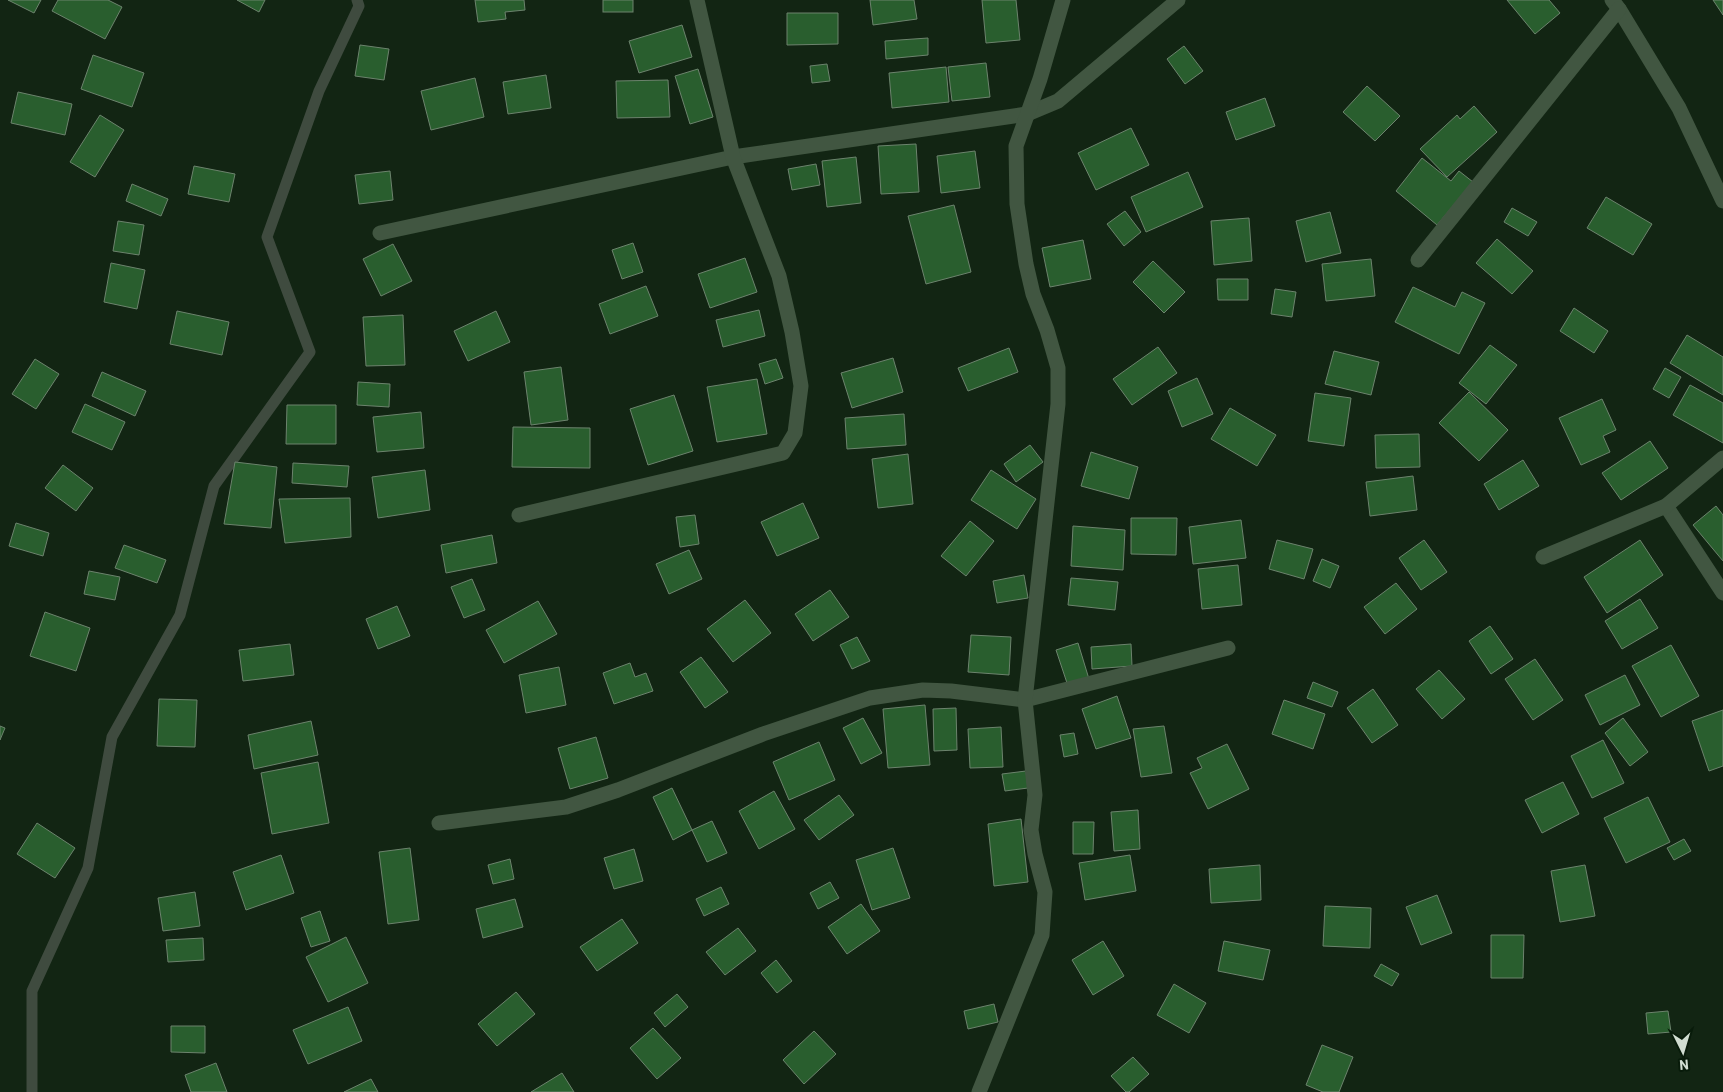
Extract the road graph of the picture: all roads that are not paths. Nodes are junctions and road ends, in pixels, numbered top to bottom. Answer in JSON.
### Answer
{"nodes":[{"id":1,"x":697,"y":0,"type":"edge"},
{"id":2,"x":1063,"y":0,"type":"edge"},
{"id":3,"x":1178,"y":0,"type":"edge"},
{"id":4,"x":1616,"y":4,"type":"edge"},
{"id":5,"x":1027,"y":114,"type":"junction"},
{"id":6,"x":732,"y":157,"type":"junction"},
{"id":7,"x":1723,"y":201,"type":"edge"},
{"id":8,"x":380,"y":233,"type":"dead end"},
{"id":9,"x":1418,"y":260,"type":"dead end"},
{"id":10,"x":1723,"y":458,"type":"edge"},
{"id":11,"x":1666,"y":506,"type":"junction"},
{"id":12,"x":519,"y":515,"type":"dead end"},
{"id":13,"x":1543,"y":557,"type":"dead end"},
{"id":14,"x":1723,"y":593,"type":"edge"},
{"id":15,"x":1228,"y":648,"type":"dead end"},
{"id":16,"x":1025,"y":700,"type":"junction"},
{"id":17,"x":439,"y":823,"type":"dead end"},
{"id":18,"x":979,"y":1092,"type":"edge"}],
"edges":[{"from":1,"to":6,"type":"street"},
{"from":2,"to":5,"type":"street"},
{"from":3,"to":5,"type":"street"},
{"from":4,"to":7,"type":"street"},
{"from":4,"to":9,"type":"street"},
{"from":5,"to":6,"type":"street"},
{"from":5,"to":16,"type":"street"},
{"from":6,"to":8,"type":"street"},
{"from":6,"to":12,"type":"street"},
{"from":10,"to":11,"type":"street"},
{"from":11,"to":13,"type":"street"},
{"from":11,"to":14,"type":"street"},
{"from":15,"to":16,"type":"street"},
{"from":16,"to":17,"type":"street"},
{"from":16,"to":18,"type":"street"}]}
